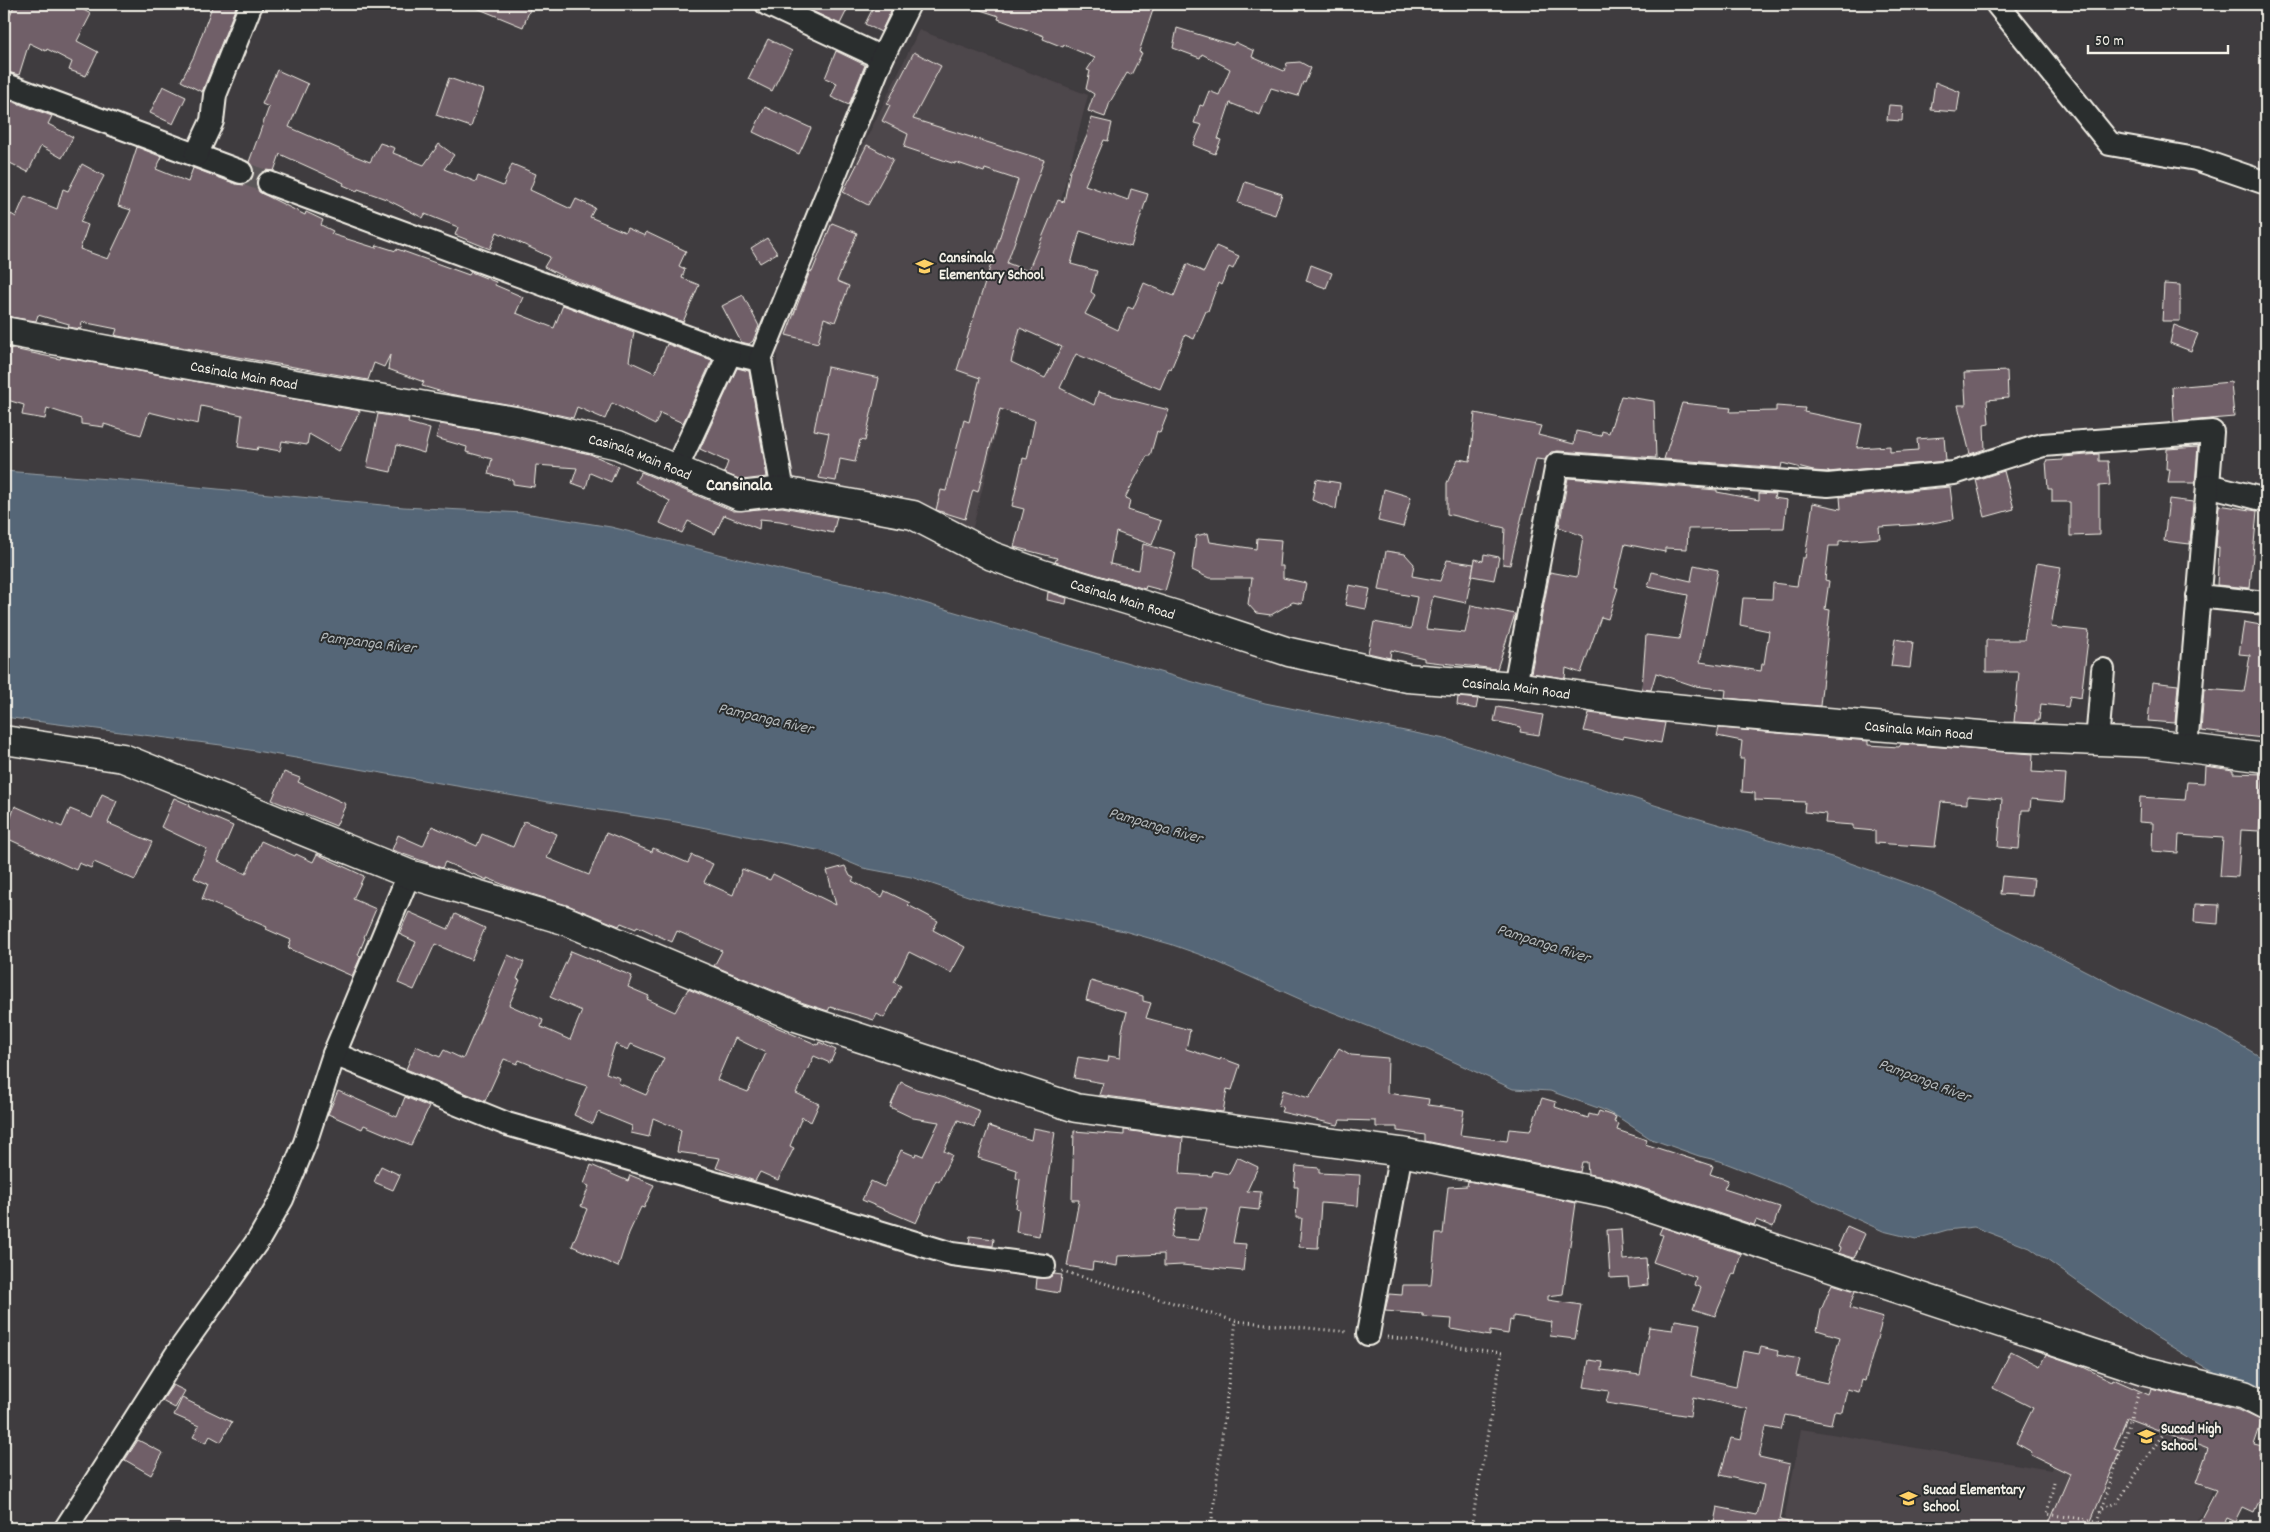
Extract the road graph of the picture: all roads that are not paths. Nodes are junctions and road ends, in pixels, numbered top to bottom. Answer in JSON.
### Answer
{"nodes":[{"id":1,"x":251,"y":4,"type":"edge"},
{"id":2,"x":767,"y":4,"type":"edge"},
{"id":3,"x":909,"y":4,"type":"edge"},
{"id":4,"x":1997,"y":4,"type":"edge"},
{"id":5,"x":882,"y":58,"type":"junction"},
{"id":6,"x":4,"y":84,"type":"edge"},
{"id":7,"x":196,"y":155,"type":"junction"},
{"id":8,"x":241,"y":172,"type":"tunnel mouth"},
{"id":9,"x":269,"y":183,"type":"tunnel mouth"},
{"id":10,"x":2266,"y":183,"type":"edge"},
{"id":11,"x":4,"y":331,"type":"edge"},
{"id":12,"x":730,"y":353,"type":"junction"},
{"id":13,"x":760,"y":360,"type":"junction"},
{"id":14,"x":676,"y":469,"type":"junction"},
{"id":15,"x":2208,"y":485,"type":"junction"},
{"id":16,"x":783,"y":491,"type":"junction"},
{"id":17,"x":2266,"y":500,"type":"edge"},
{"id":18,"x":2198,"y":596,"type":"junction"},
{"id":19,"x":2266,"y":603,"type":"edge"},
{"id":20,"x":2103,"y":670,"type":"dead end"},
{"id":21,"x":1515,"y":686,"type":"junction"},
{"id":22,"x":4,"y":740,"type":"edge"},
{"id":23,"x":2097,"y":742,"type":"junction"},
{"id":24,"x":2186,"y":748,"type":"junction"},
{"id":25,"x":2266,"y":758,"type":"edge"},
{"id":26,"x":409,"y":874,"type":"junction"},
{"id":27,"x":334,"y":1054,"type":"junction"},
{"id":28,"x":1401,"y":1152,"type":"junction"},
{"id":29,"x":1044,"y":1266,"type":"road end"},
{"id":30,"x":1368,"y":1334,"type":"road end"},
{"id":31,"x":2266,"y":1406,"type":"edge"},
{"id":32,"x":66,"y":1528,"type":"edge"}],
"edges":[{"from":1,"to":7,"type":"street"},
{"from":2,"to":5,"type":"street"},
{"from":3,"to":5,"type":"street"},
{"from":4,"to":10,"type":"street"},
{"from":5,"to":13,"type":"street"},
{"from":6,"to":7,"type":"street"},
{"from":7,"to":8,"type":"street"},
{"from":9,"to":12,"type":"street"},
{"from":11,"to":14,"type":"main road","name":"Casinala Main Road"},
{"from":12,"to":13,"type":"street"},
{"from":12,"to":14,"type":"street"},
{"from":13,"to":16,"type":"street"},
{"from":14,"to":16,"type":"main road","name":"Casinala Main Road"},
{"from":15,"to":17,"type":"street"},
{"from":15,"to":18,"type":"street"},
{"from":15,"to":21,"type":"street"},
{"from":16,"to":21,"type":"main road","name":"Casinala Main Road"},
{"from":18,"to":19,"type":"street"},
{"from":18,"to":24,"type":"street"},
{"from":20,"to":23,"type":"street"},
{"from":21,"to":23,"type":"main road","name":"Casinala Main Road"},
{"from":22,"to":26,"type":"main road"},
{"from":23,"to":24,"type":"main road","name":"Casinala Main Road"},
{"from":24,"to":25,"type":"main road","name":"Casinala Main Road"},
{"from":26,"to":27,"type":"street"},
{"from":26,"to":28,"type":"main road"},
{"from":27,"to":29,"type":"street"},
{"from":27,"to":32,"type":"street"},
{"from":28,"to":30,"type":"street"},
{"from":28,"to":31,"type":"main road"}]}
